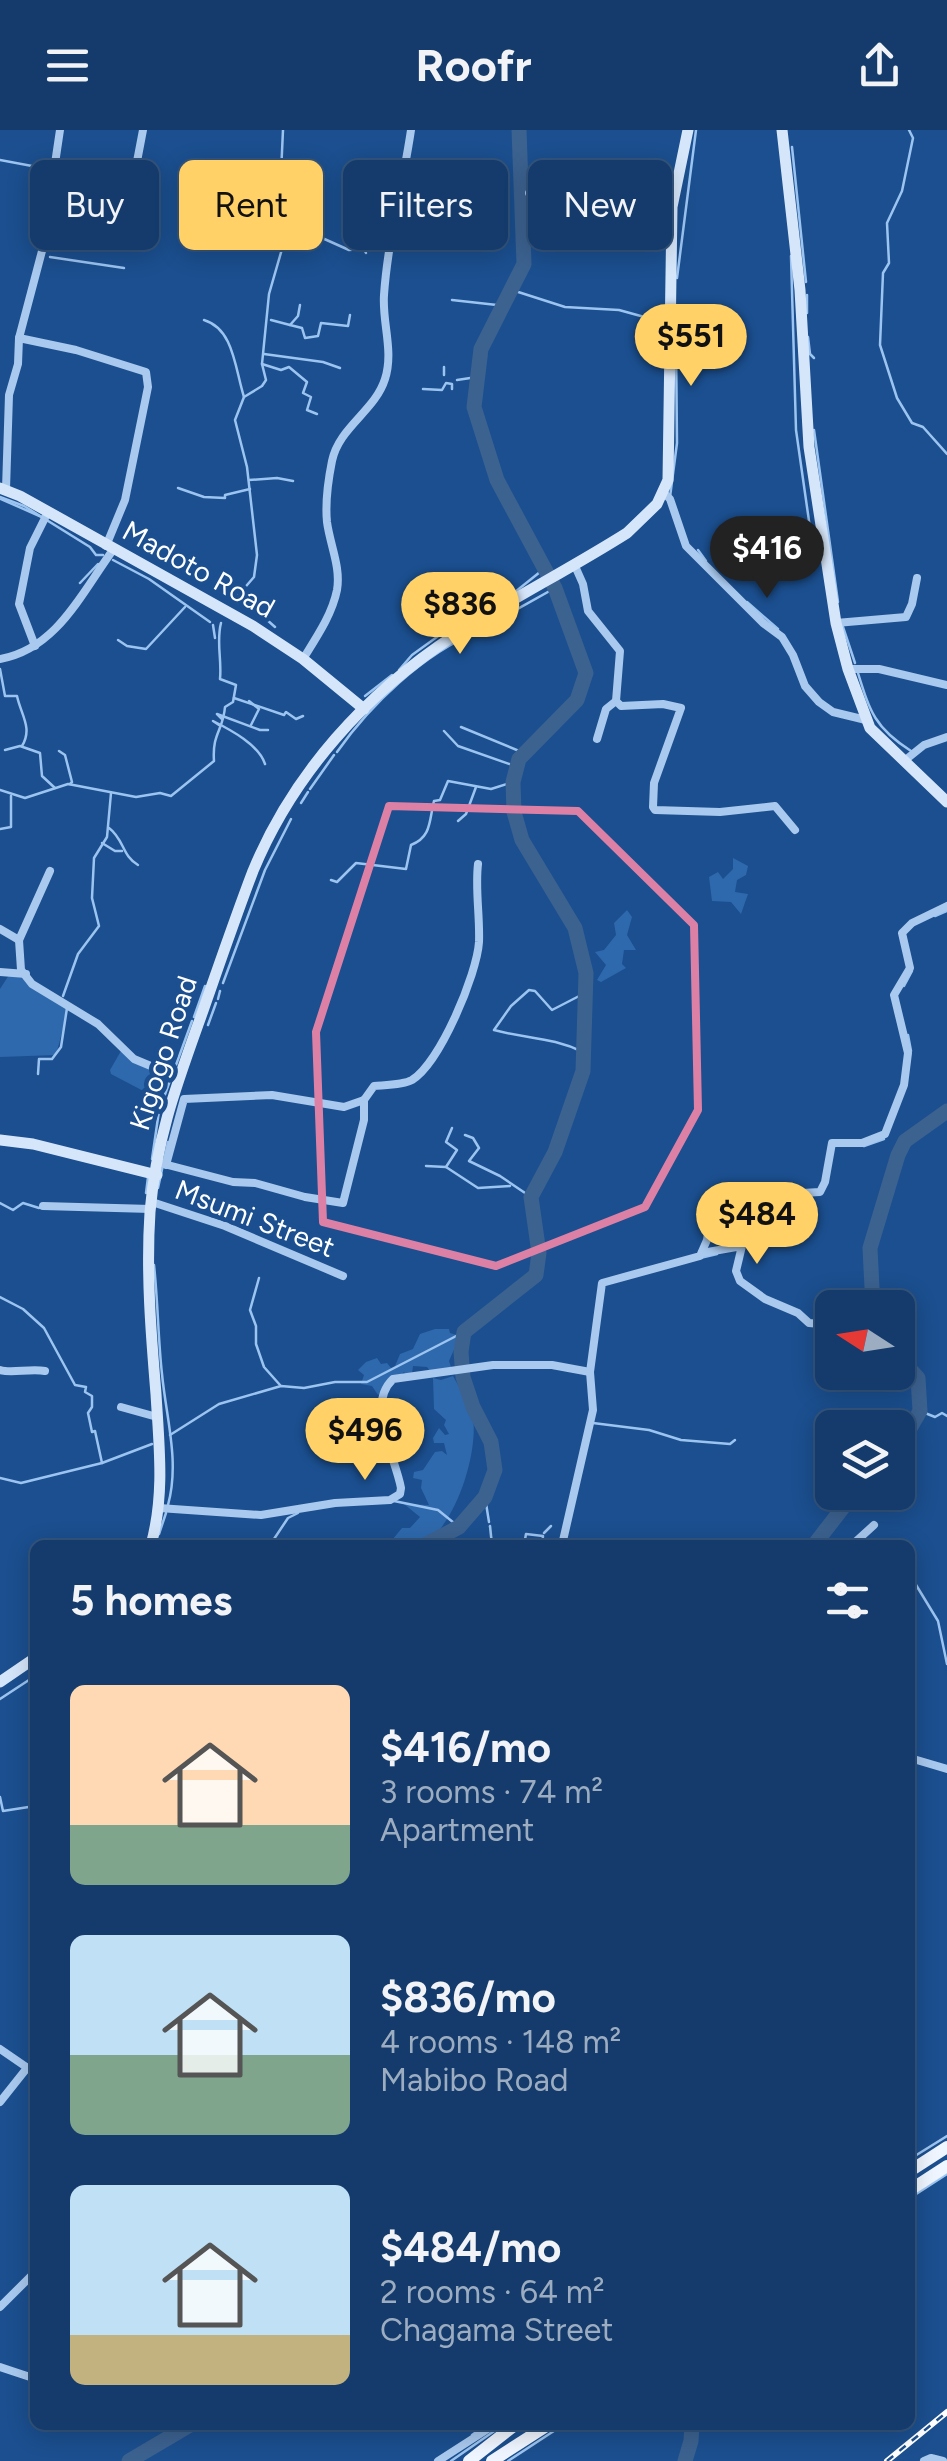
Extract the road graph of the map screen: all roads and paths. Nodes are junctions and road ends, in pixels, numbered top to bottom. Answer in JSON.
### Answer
{"nodes":[{"id":1,"x":60,"y":130,"type":"edge"},
{"id":2,"x":143,"y":130,"type":"edge"},
{"id":3,"x":411,"y":130,"type":"edge"},
{"id":4,"x":688,"y":130,"type":"edge"},
{"id":5,"x":782,"y":130,"type":"edge"},
{"id":6,"x":56,"y":160,"type":"edge"},
{"id":7,"x":138,"y":160,"type":"edge"},
{"id":8,"x":672,"y":206,"type":"edge"},
{"id":9,"x":42,"y":250,"type":"edge"},
{"id":10,"x":672,"y":250,"type":"edge"},
{"id":11,"x":19,"y":338,"type":"junction"},
{"id":12,"x":4,"y":405,"type":"edge"},
{"id":13,"x":3,"y":489,"type":"edge"},
{"id":14,"x":664,"y":492,"type":"junction"},
{"id":15,"x":48,"y":512,"type":"junction"},
{"id":16,"x":109,"y":548,"type":"junction"},
{"id":17,"x":570,"y":568,"type":"junction"},
{"id":18,"x":918,"y":578,"type":"dead end"},
{"id":19,"x":836,"y":622,"type":"junction"},
{"id":20,"x":35,"y":646,"type":"junction"},
{"id":21,"x":0,"y":659,"type":"edge"},
{"id":22,"x":303,"y":659,"type":"junction"},
{"id":23,"x":848,"y":669,"type":"junction"},
{"id":24,"x":947,"y":685,"type":"edge"},
{"id":25,"x":616,"y":702,"type":"junction"},
{"id":26,"x":364,"y":709,"type":"junction"},
{"id":27,"x":866,"y":720,"type":"junction"},
{"id":28,"x":947,"y":737,"type":"edge"},
{"id":29,"x":597,"y":738,"type":"dead end"},
{"id":30,"x":904,"y":761,"type":"junction"},
{"id":31,"x":947,"y":802,"type":"edge"},
{"id":32,"x":794,"y":830,"type":"dead end"},
{"id":33,"x":478,"y":864,"type":"dead end"},
{"id":34,"x":50,"y":870,"type":"dead end"},
{"id":35,"x":947,"y":906,"type":"edge"},
{"id":36,"x":0,"y":929,"type":"edge"},
{"id":37,"x":19,"y":940,"type":"junction"},
{"id":38,"x":0,"y":972,"type":"edge"},
{"id":39,"x":26,"y":974,"type":"junction"},
{"id":40,"x":181,"y":1072,"type":"junction"},
{"id":41,"x":178,"y":1098,"type":"junction"},
{"id":42,"x":364,"y":1100,"type":"junction"},
{"id":43,"x":0,"y":1140,"type":"edge"},
{"id":44,"x":160,"y":1162,"type":"junction"},
{"id":45,"x":156,"y":1175,"type":"junction"},
{"id":46,"x":151,"y":1205,"type":"junction"},
{"id":47,"x":43,"y":1206,"type":"dead end"},
{"id":48,"x":701,"y":1254,"type":"junction"},
{"id":49,"x":343,"y":1276,"type":"dead end"},
{"id":50,"x":815,"y":1323,"type":"edge"},
{"id":51,"x":0,"y":1370,"type":"edge"},
{"id":52,"x":44,"y":1370,"type":"dead end"},
{"id":53,"x":590,"y":1372,"type":"junction"},
{"id":54,"x":121,"y":1407,"type":"dead end"},
{"id":55,"x":157,"y":1416,"type":"junction"},
{"id":56,"x":159,"y":1508,"type":"junction"},
{"id":57,"x":874,"y":1524,"type":"dead end"},
{"id":58,"x":152,"y":1540,"type":"edge"},
{"id":59,"x":563,"y":1540,"type":"edge"},
{"id":60,"x":857,"y":1540,"type":"edge"},
{"id":61,"x":30,"y":1661,"type":"edge"},
{"id":62,"x":0,"y":1682,"type":"edge"},
{"id":63,"x":915,"y":1759,"type":"edge"},
{"id":64,"x":947,"y":1769,"type":"edge"},
{"id":65,"x":0,"y":2049,"type":"edge"},
{"id":66,"x":30,"y":2070,"type":"edge"},
{"id":67,"x":30,"y":2072,"type":"edge"},
{"id":68,"x":0,"y":2102,"type":"edge"},
{"id":69,"x":947,"y":2147,"type":"edge"},
{"id":70,"x":947,"y":2166,"type":"edge"},
{"id":71,"x":915,"y":2168,"type":"edge"},
{"id":72,"x":915,"y":2187,"type":"edge"},
{"id":73,"x":30,"y":2277,"type":"edge"},
{"id":74,"x":0,"y":2307,"type":"edge"},
{"id":75,"x":0,"y":2367,"type":"edge"},
{"id":76,"x":30,"y":2377,"type":"edge"},
{"id":77,"x":486,"y":2430,"type":"edge"},
{"id":78,"x":509,"y":2430,"type":"edge"},
{"id":79,"x":540,"y":2430,"type":"edge"},
{"id":80,"x":928,"y":2460,"type":"edge"},
{"id":81,"x":438,"y":2461,"type":"edge"},
{"id":82,"x":469,"y":2461,"type":"edge"},
{"id":83,"x":492,"y":2461,"type":"edge"},
{"id":84,"x":943,"y":2461,"type":"edge"}],
"edges":[{"from":1,"to":6,"type":"street"},
{"from":2,"to":7,"type":"street"},
{"from":3,"to":22,"type":"street"},
{"from":4,"to":8,"type":"main road"},
{"from":5,"to":19,"type":"main road"},
{"from":9,"to":11,"type":"street"},
{"from":10,"to":14,"type":"main road"},
{"from":11,"to":12,"type":"street"},
{"from":11,"to":16,"type":"street"},
{"from":12,"to":13,"type":"street"},
{"from":13,"to":15,"type":"main road","name":"Madoto Road"},
{"from":14,"to":17,"type":"main road","name":"Kigogo Road"},
{"from":14,"to":27,"type":"street"},
{"from":15,"to":16,"type":"main road","name":"Madoto Road"},
{"from":15,"to":20,"type":"street"},
{"from":16,"to":20,"type":"street"},
{"from":16,"to":22,"type":"main road","name":"Madoto Road"},
{"from":17,"to":25,"type":"street"},
{"from":17,"to":26,"type":"main road","name":"Kigogo Road"},
{"from":18,"to":19,"type":"street"},
{"from":19,"to":23,"type":"main road"},
{"from":20,"to":21,"type":"street"},
{"from":22,"to":26,"type":"main road","name":"Madoto Road"},
{"from":23,"to":24,"type":"street"},
{"from":23,"to":27,"type":"main road"},
{"from":25,"to":29,"type":"street"},
{"from":25,"to":32,"type":"street"},
{"from":26,"to":40,"type":"main road","name":"Kigogo Road"},
{"from":27,"to":30,"type":"main road"},
{"from":28,"to":30,"type":"street"},
{"from":30,"to":31,"type":"main road"},
{"from":33,"to":42,"type":"street"},
{"from":34,"to":37,"type":"street"},
{"from":35,"to":48,"type":"street"},
{"from":36,"to":37,"type":"street"},
{"from":37,"to":39,"type":"street"},
{"from":38,"to":39,"type":"street"},
{"from":39,"to":40,"type":"street"},
{"from":40,"to":41,"type":"main road","name":"Kigogo Road"},
{"from":41,"to":42,"type":"street"},
{"from":41,"to":44,"type":"main road","name":"Kigogo Road"},
{"from":42,"to":44,"type":"street"},
{"from":43,"to":45,"type":"main road"},
{"from":44,"to":45,"type":"main road","name":"Kigogo Road"},
{"from":45,"to":46,"type":"main road","name":"Kigogo Road"},
{"from":46,"to":47,"type":"street","name":"Msumi Street"},
{"from":46,"to":49,"type":"street","name":"Msumi Street"},
{"from":46,"to":55,"type":"main road","name":"Kigogo Road"},
{"from":48,"to":50,"type":"street"},
{"from":48,"to":53,"type":"street"},
{"from":51,"to":52,"type":"street"},
{"from":53,"to":56,"type":"street"},
{"from":53,"to":59,"type":"street"},
{"from":54,"to":55,"type":"street"},
{"from":55,"to":56,"type":"main road","name":"Kigogo Road"},
{"from":56,"to":58,"type":"main road","name":"Kigogo Road"},
{"from":57,"to":60,"type":"street"},
{"from":61,"to":62,"type":"main road"},
{"from":63,"to":64,"type":"street"},
{"from":65,"to":66,"type":"street"},
{"from":67,"to":68,"type":"street"},
{"from":69,"to":71,"type":"main road"},
{"from":70,"to":72,"type":"main road"},
{"from":73,"to":74,"type":"street"},
{"from":75,"to":76,"type":"street"},
{"from":77,"to":81,"type":"street"},
{"from":78,"to":82,"type":"main road"},
{"from":79,"to":83,"type":"main road"},
{"from":80,"to":84,"type":"street"}]}
